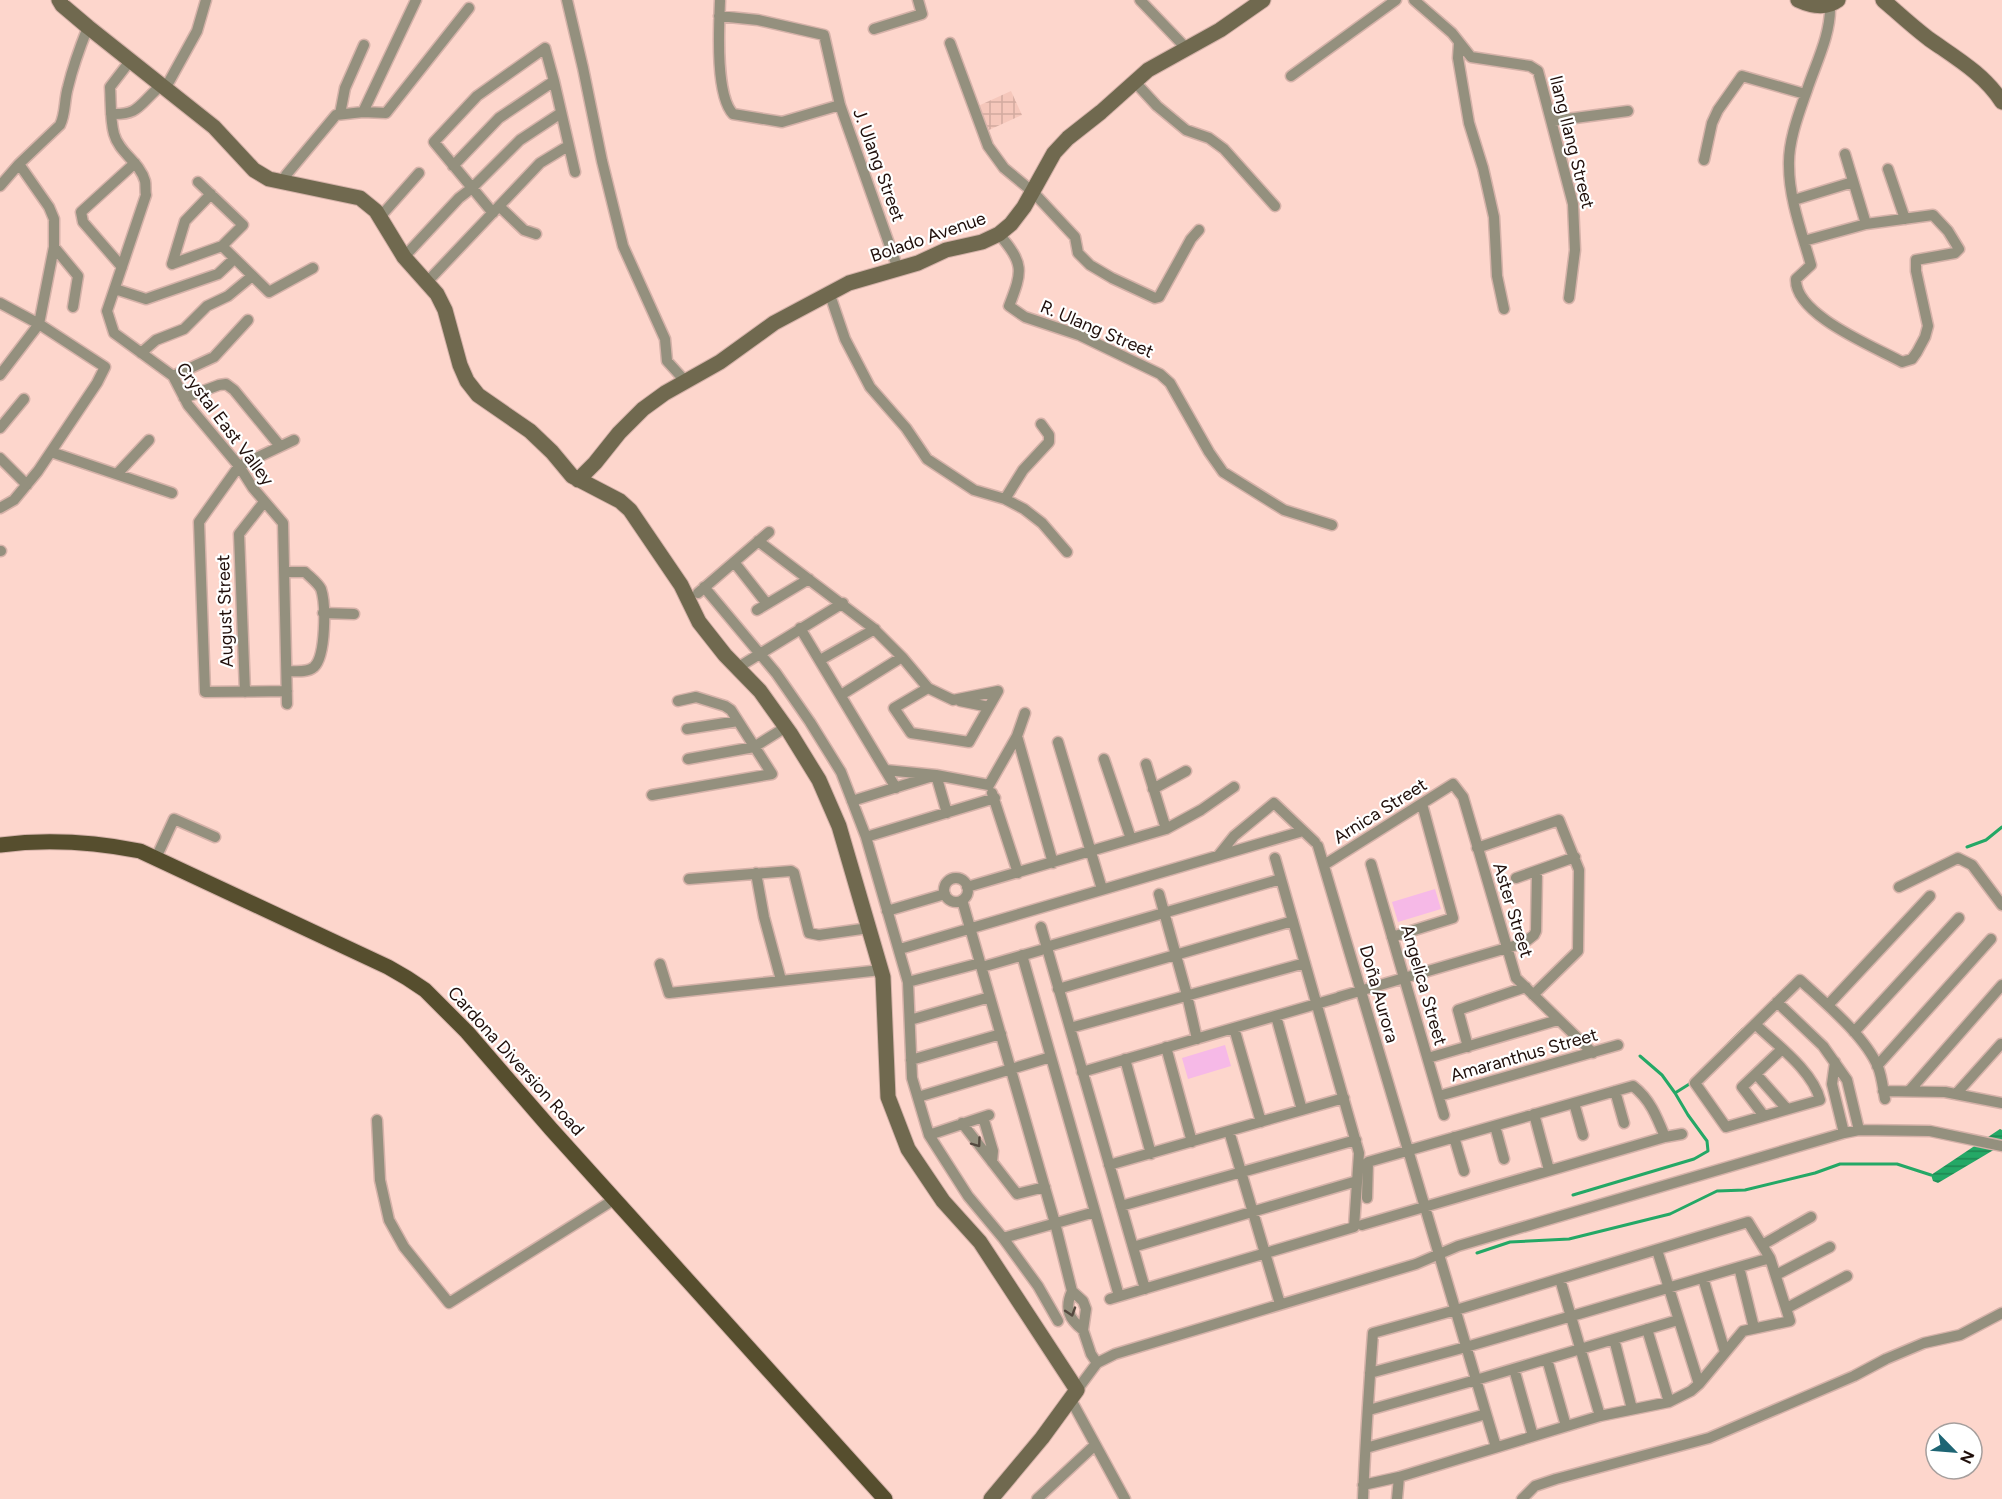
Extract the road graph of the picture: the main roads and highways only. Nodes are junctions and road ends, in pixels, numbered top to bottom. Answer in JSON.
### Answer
{"nodes":[{"id":1,"x":0,"y":845,"type":"edge"},
{"id":2,"x":885,"y":1499,"type":"edge"}],
"edges":[{"from":1,"to":2,"type":"main road","name":"Cardona Diversion Road"}]}
